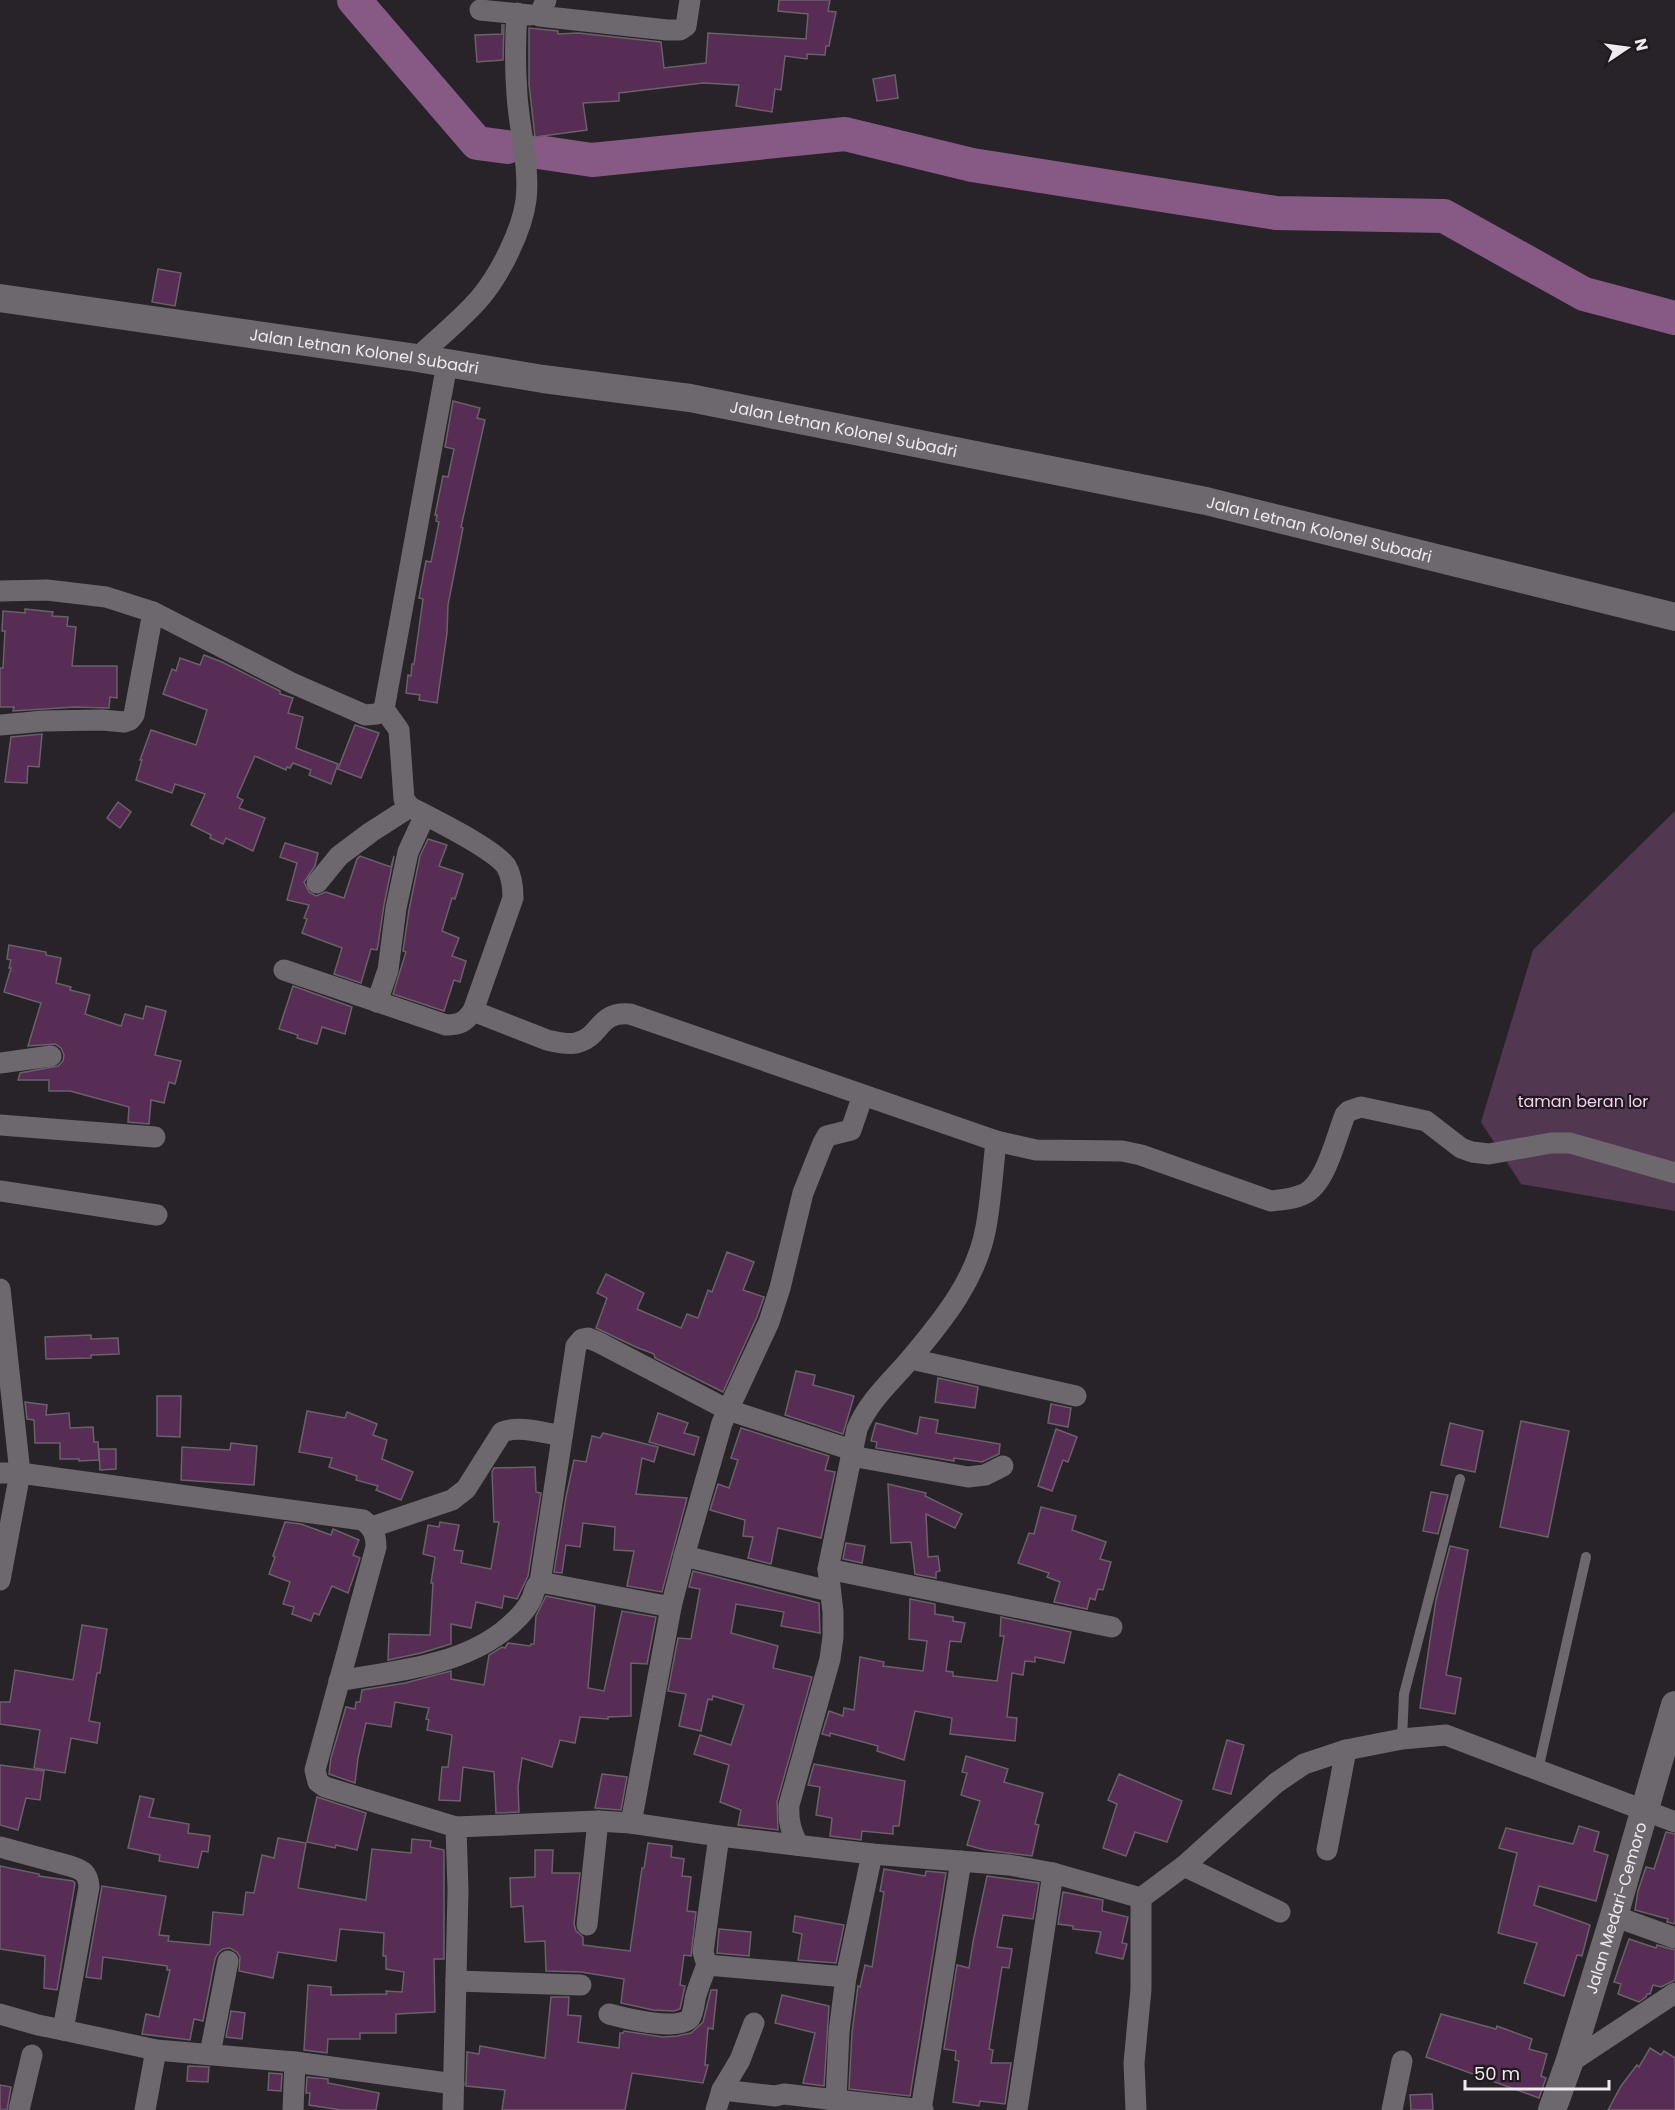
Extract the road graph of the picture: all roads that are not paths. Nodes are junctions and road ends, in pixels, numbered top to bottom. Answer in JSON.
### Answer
{"nodes":[{"id":1,"x":690,"y":0,"type":"edge"},
{"id":2,"x":542,"y":8,"type":"edge"},
{"id":3,"x":480,"y":10,"type":"dead end"},
{"id":4,"x":517,"y":14,"type":"junction"},
{"id":5,"x":0,"y":298,"type":"edge"},
{"id":6,"x":417,"y":358,"type":"junction"},
{"id":7,"x":447,"y":364,"type":"junction"},
{"id":8,"x":0,"y":591,"type":"edge"},
{"id":9,"x":153,"y":612,"type":"junction"},
{"id":10,"x":1675,"y":617,"type":"edge"},
{"id":11,"x":384,"y":709,"type":"junction"},
{"id":12,"x":0,"y":725,"type":"edge"},
{"id":13,"x":418,"y":811,"type":"junction"},
{"id":14,"x":317,"y":883,"type":"dead end"},
{"id":15,"x":284,"y":970,"type":"dead end"},
{"id":16,"x":377,"y":1002,"type":"junction"},
{"id":17,"x":473,"y":1011,"type":"junction"},
{"id":18,"x":51,"y":1056,"type":"dead end"},
{"id":19,"x":0,"y":1064,"type":"edge"},
{"id":20,"x":863,"y":1095,"type":"junction"},
{"id":21,"x":0,"y":1125,"type":"edge"},
{"id":22,"x":155,"y":1137,"type":"dead end"},
{"id":23,"x":996,"y":1141,"type":"junction"},
{"id":24,"x":1675,"y":1173,"type":"edge"},
{"id":25,"x":0,"y":1191,"type":"edge"},
{"id":26,"x":157,"y":1215,"type":"dead end"},
{"id":27,"x":0,"y":1289,"type":"edge"},
{"id":28,"x":911,"y":1359,"type":"junction"},
{"id":29,"x":1076,"y":1396,"type":"dead end"},
{"id":30,"x":728,"y":1410,"type":"junction"},
{"id":31,"x":562,"y":1436,"type":"junction"},
{"id":32,"x":851,"y":1453,"type":"junction"},
{"id":33,"x":1003,"y":1466,"type":"dead end"},
{"id":34,"x":10,"y":1473,"type":"edge"},
{"id":35,"x":1460,"y":1479,"type":"dead end"},
{"id":36,"x":372,"y":1527,"type":"junction"},
{"id":37,"x":684,"y":1556,"type":"junction"},
{"id":38,"x":1586,"y":1557,"type":"dead end"},
{"id":39,"x":828,"y":1569,"type":"junction"},
{"id":40,"x":0,"y":1580,"type":"edge"},
{"id":41,"x":540,"y":1582,"type":"junction"},
{"id":42,"x":829,"y":1591,"type":"junction"},
{"id":43,"x":671,"y":1607,"type":"junction"},
{"id":44,"x":1112,"y":1627,"type":"dead end"},
{"id":45,"x":339,"y":1681,"type":"junction"},
{"id":46,"x":1675,"y":1705,"type":"edge"},
{"id":47,"x":1402,"y":1739,"type":"junction"},
{"id":48,"x":1346,"y":1750,"type":"junction"},
{"id":49,"x":1538,"y":1770,"type":"junction"},
{"id":50,"x":1644,"y":1810,"type":"junction"},
{"id":51,"x":598,"y":1821,"type":"junction"},
{"id":52,"x":1675,"y":1822,"type":"edge"},
{"id":53,"x":630,"y":1823,"type":"junction"},
{"id":54,"x":456,"y":1827,"type":"junction"},
{"id":55,"x":719,"y":1836,"type":"junction"},
{"id":56,"x":798,"y":1845,"type":"junction"},
{"id":57,"x":0,"y":1847,"type":"edge"},
{"id":58,"x":1327,"y":1850,"type":"dead end"},
{"id":59,"x":872,"y":1854,"type":"junction"},
{"id":60,"x":961,"y":1861,"type":"junction"},
{"id":61,"x":1184,"y":1866,"type":"junction"},
{"id":62,"x":1053,"y":1873,"type":"junction"},
{"id":63,"x":1141,"y":1898,"type":"junction"},
{"id":64,"x":1280,"y":1912,"type":"dead end"},
{"id":65,"x":1614,"y":1916,"type":"junction"},
{"id":66,"x":587,"y":1925,"type":"dead end"},
{"id":67,"x":1675,"y":1938,"type":"edge"},
{"id":68,"x":228,"y":1961,"type":"dead end"},
{"id":69,"x":707,"y":1965,"type":"junction"},
{"id":70,"x":846,"y":1977,"type":"junction"},
{"id":71,"x":456,"y":1981,"type":"junction"},
{"id":72,"x":581,"y":1985,"type":"dead end"},
{"id":73,"x":1675,"y":1993,"type":"edge"},
{"id":74,"x":0,"y":2014,"type":"edge"},
{"id":75,"x":609,"y":2014,"type":"dead end"},
{"id":76,"x":754,"y":2023,"type":"dead end"},
{"id":77,"x":63,"y":2030,"type":"junction"},
{"id":78,"x":156,"y":2050,"type":"junction"},
{"id":79,"x":210,"y":2054,"type":"junction"},
{"id":80,"x":32,"y":2055,"type":"dead end"},
{"id":81,"x":1402,"y":2061,"type":"dead end"},
{"id":82,"x":295,"y":2062,"type":"junction"},
{"id":83,"x":1569,"y":2063,"type":"junction"},
{"id":84,"x":454,"y":2084,"type":"junction"},
{"id":85,"x":719,"y":2100,"type":"edge"},
{"id":86,"x":837,"y":2105,"type":"edge"},
{"id":87,"x":19,"y":2110,"type":"edge"},
{"id":88,"x":145,"y":2110,"type":"edge"},
{"id":89,"x":293,"y":2110,"type":"edge"},
{"id":90,"x":453,"y":2110,"type":"edge"},
{"id":91,"x":922,"y":2110,"type":"edge"},
{"id":92,"x":1017,"y":2110,"type":"edge"},
{"id":93,"x":1136,"y":2110,"type":"edge"},
{"id":94,"x":1392,"y":2110,"type":"edge"},
{"id":95,"x":1552,"y":2110,"type":"edge"}],
"edges":[{"from":1,"to":2,"type":"street"},
{"from":2,"to":4,"type":"street"},
{"from":3,"to":4,"type":"street"},
{"from":4,"to":6,"type":"street"},
{"from":5,"to":6,"type":"main road","name":"Jalan Letnan Kolonel Subadri"},
{"from":6,"to":7,"type":"main road","name":"Jalan Letnan Kolonel Subadri"},
{"from":7,"to":10,"type":"main road","name":"Jalan Letnan Kolonel Subadri"},
{"from":7,"to":11,"type":"street"},
{"from":8,"to":9,"type":"street"},
{"from":9,"to":11,"type":"street"},
{"from":9,"to":12,"type":"street"},
{"from":11,"to":13,"type":"street"},
{"from":13,"to":14,"type":"street"},
{"from":13,"to":16,"type":"street"},
{"from":13,"to":17,"type":"street"},
{"from":15,"to":16,"type":"street"},
{"from":16,"to":17,"type":"street"},
{"from":17,"to":20,"type":"street"},
{"from":18,"to":19,"type":"street"},
{"from":20,"to":23,"type":"street"},
{"from":20,"to":30,"type":"street"},
{"from":21,"to":22,"type":"street"},
{"from":23,"to":24,"type":"street"},
{"from":23,"to":28,"type":"street"},
{"from":25,"to":26,"type":"street"},
{"from":27,"to":34,"type":"street"},
{"from":28,"to":29,"type":"street"},
{"from":28,"to":32,"type":"street"},
{"from":30,"to":31,"type":"street"},
{"from":30,"to":32,"type":"street"},
{"from":30,"to":37,"type":"street"},
{"from":31,"to":36,"type":"street"},
{"from":31,"to":41,"type":"street"},
{"from":32,"to":33,"type":"street"},
{"from":32,"to":39,"type":"street"},
{"from":34,"to":36,"type":"street"},
{"from":34,"to":40,"type":"street"},
{"from":35,"to":47,"type":"lane"},
{"from":36,"to":45,"type":"street"},
{"from":37,"to":42,"type":"street"},
{"from":37,"to":43,"type":"street"},
{"from":38,"to":49,"type":"lane"},
{"from":39,"to":42,"type":"street"},
{"from":39,"to":44,"type":"street"},
{"from":41,"to":43,"type":"street"},
{"from":41,"to":45,"type":"street"},
{"from":42,"to":56,"type":"street"},
{"from":43,"to":53,"type":"street"},
{"from":45,"to":54,"type":"street"},
{"from":46,"to":50,"type":"main road","name":"Jalan Medari-Cemoro"},
{"from":47,"to":48,"type":"street"},
{"from":47,"to":49,"type":"street"},
{"from":48,"to":58,"type":"street"},
{"from":48,"to":61,"type":"street"},
{"from":49,"to":50,"type":"street"},
{"from":50,"to":52,"type":"street"},
{"from":50,"to":65,"type":"main road","name":"Jalan Medari-Cemoro"},
{"from":51,"to":53,"type":"street"},
{"from":51,"to":54,"type":"street"},
{"from":51,"to":66,"type":"street"},
{"from":53,"to":55,"type":"street"},
{"from":54,"to":71,"type":"street"},
{"from":55,"to":56,"type":"street"},
{"from":55,"to":69,"type":"street"},
{"from":56,"to":59,"type":"street"},
{"from":57,"to":77,"type":"street"},
{"from":59,"to":60,"type":"street"},
{"from":59,"to":70,"type":"street"},
{"from":60,"to":62,"type":"street"},
{"from":60,"to":91,"type":"street"},
{"from":61,"to":63,"type":"street"},
{"from":61,"to":64,"type":"street"},
{"from":62,"to":63,"type":"street"},
{"from":62,"to":92,"type":"street"},
{"from":63,"to":93,"type":"street"},
{"from":65,"to":67,"type":"street"},
{"from":65,"to":83,"type":"main road","name":"Jalan Medari-Cemoro"},
{"from":68,"to":79,"type":"street"},
{"from":69,"to":70,"type":"street"},
{"from":69,"to":75,"type":"street"},
{"from":70,"to":86,"type":"street"},
{"from":71,"to":72,"type":"street"},
{"from":71,"to":84,"type":"street"},
{"from":73,"to":83,"type":"street"},
{"from":74,"to":77,"type":"street"},
{"from":76,"to":85,"type":"street"},
{"from":77,"to":78,"type":"street"},
{"from":78,"to":79,"type":"street"},
{"from":78,"to":88,"type":"street"},
{"from":79,"to":82,"type":"street"},
{"from":80,"to":87,"type":"street"},
{"from":81,"to":94,"type":"street"},
{"from":82,"to":84,"type":"street"},
{"from":82,"to":89,"type":"street"},
{"from":83,"to":95,"type":"main road","name":"Jalan Medari-Cemoro"},
{"from":84,"to":90,"type":"street"},
{"from":85,"to":86,"type":"street"},
{"from":86,"to":91,"type":"street"}]}
